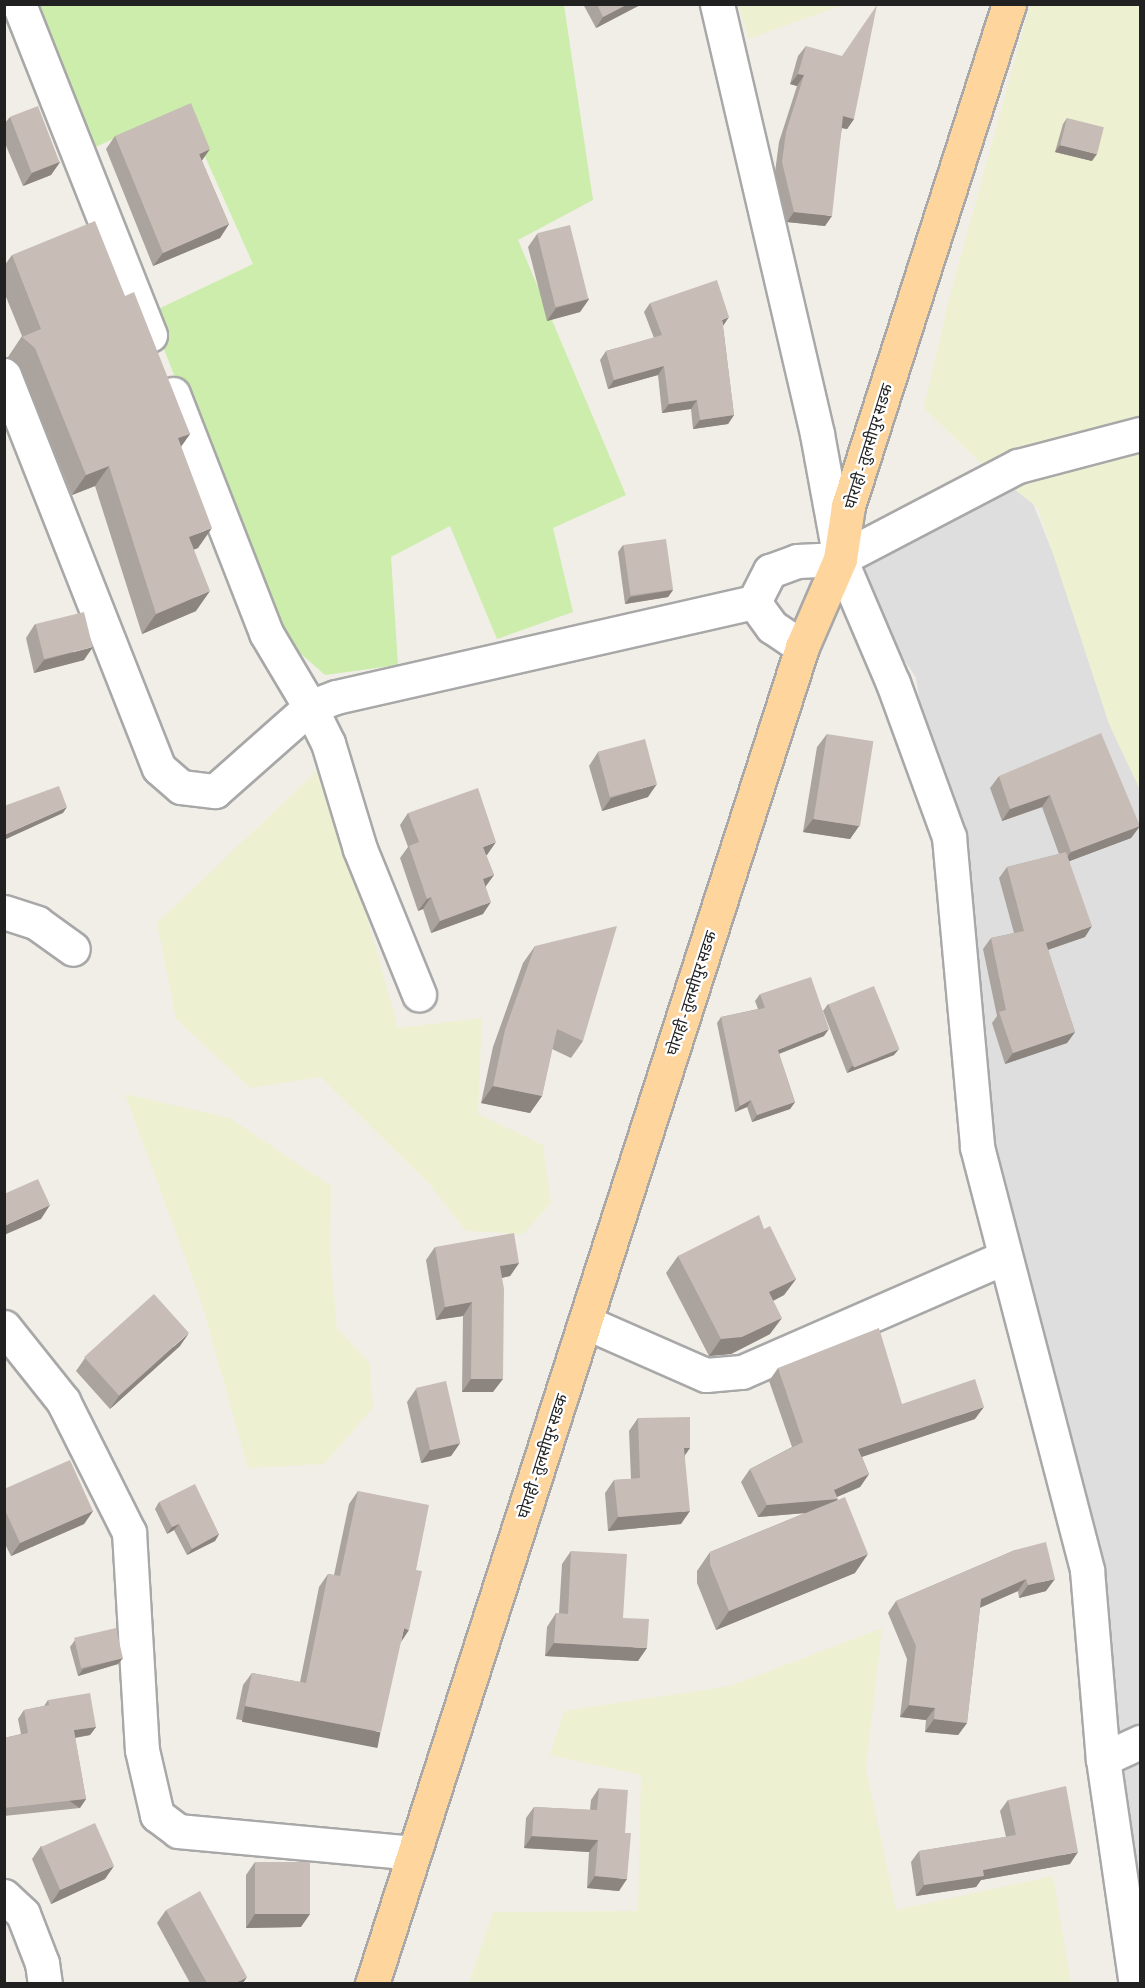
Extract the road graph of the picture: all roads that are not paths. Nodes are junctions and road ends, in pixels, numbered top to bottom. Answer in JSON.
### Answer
{"nodes":[{"id":1,"x":19,"y":4,"type":"edge"},
{"id":2,"x":717,"y":4,"type":"edge"},
{"id":3,"x":1009,"y":4,"type":"edge"},
{"id":4,"x":4,"y":375,"type":"edge"},
{"id":5,"x":1140,"y":434,"type":"edge"},
{"id":6,"x":840,"y":559,"type":"junction"},
{"id":7,"x":753,"y":602,"type":"junction"},
{"id":8,"x":802,"y":647,"type":"junction"},
{"id":9,"x":310,"y":707,"type":"junction"},
{"id":10,"x":4,"y":912,"type":"edge"},
{"id":11,"x":73,"y":949,"type":"dead end"},
{"id":12,"x":419,"y":994,"type":"dead end"},
{"id":13,"x":1005,"y":1257,"type":"junction"},
{"id":14,"x":585,"y":1322,"type":"junction"},
{"id":15,"x":4,"y":1327,"type":"edge"},
{"id":16,"x":1140,"y":1742,"type":"edge"},
{"id":17,"x":1103,"y":1759,"type":"junction"},
{"id":18,"x":413,"y":1853,"type":"junction"},
{"id":19,"x":4,"y":1896,"type":"edge"},
{"id":20,"x":45,"y":1983,"type":"edge"},
{"id":21,"x":372,"y":1983,"type":"edge"},
{"id":22,"x":1137,"y":1983,"type":"edge"}],
"edges":[{"from":1,"to":9,"type":"street"},
{"from":2,"to":6,"type":"street"},
{"from":3,"to":6,"type":"main road","name":"घोराही - तुलसीपुर सडक"},
{"from":4,"to":9,"type":"street"},
{"from":5,"to":6,"type":"street"},
{"from":6,"to":7,"type":"street"},
{"from":6,"to":8,"type":"main road","name":"घोराही - तुलसीपुर सडक"},
{"from":6,"to":13,"type":"street"},
{"from":7,"to":8,"type":"street"},
{"from":7,"to":9,"type":"street"},
{"from":8,"to":14,"type":"main road","name":"घोराही - तुलसीपुर सडक"},
{"from":9,"to":12,"type":"street"},
{"from":10,"to":11,"type":"street"},
{"from":13,"to":14,"type":"street"},
{"from":13,"to":17,"type":"street"},
{"from":14,"to":18,"type":"main road","name":"घोराही - तुलसीपुर सडक"},
{"from":15,"to":18,"type":"street"},
{"from":16,"to":17,"type":"street"},
{"from":17,"to":22,"type":"street"},
{"from":18,"to":21,"type":"main road","name":"घोराही - तुलसीपुर सडक"},
{"from":19,"to":20,"type":"street"}]}
